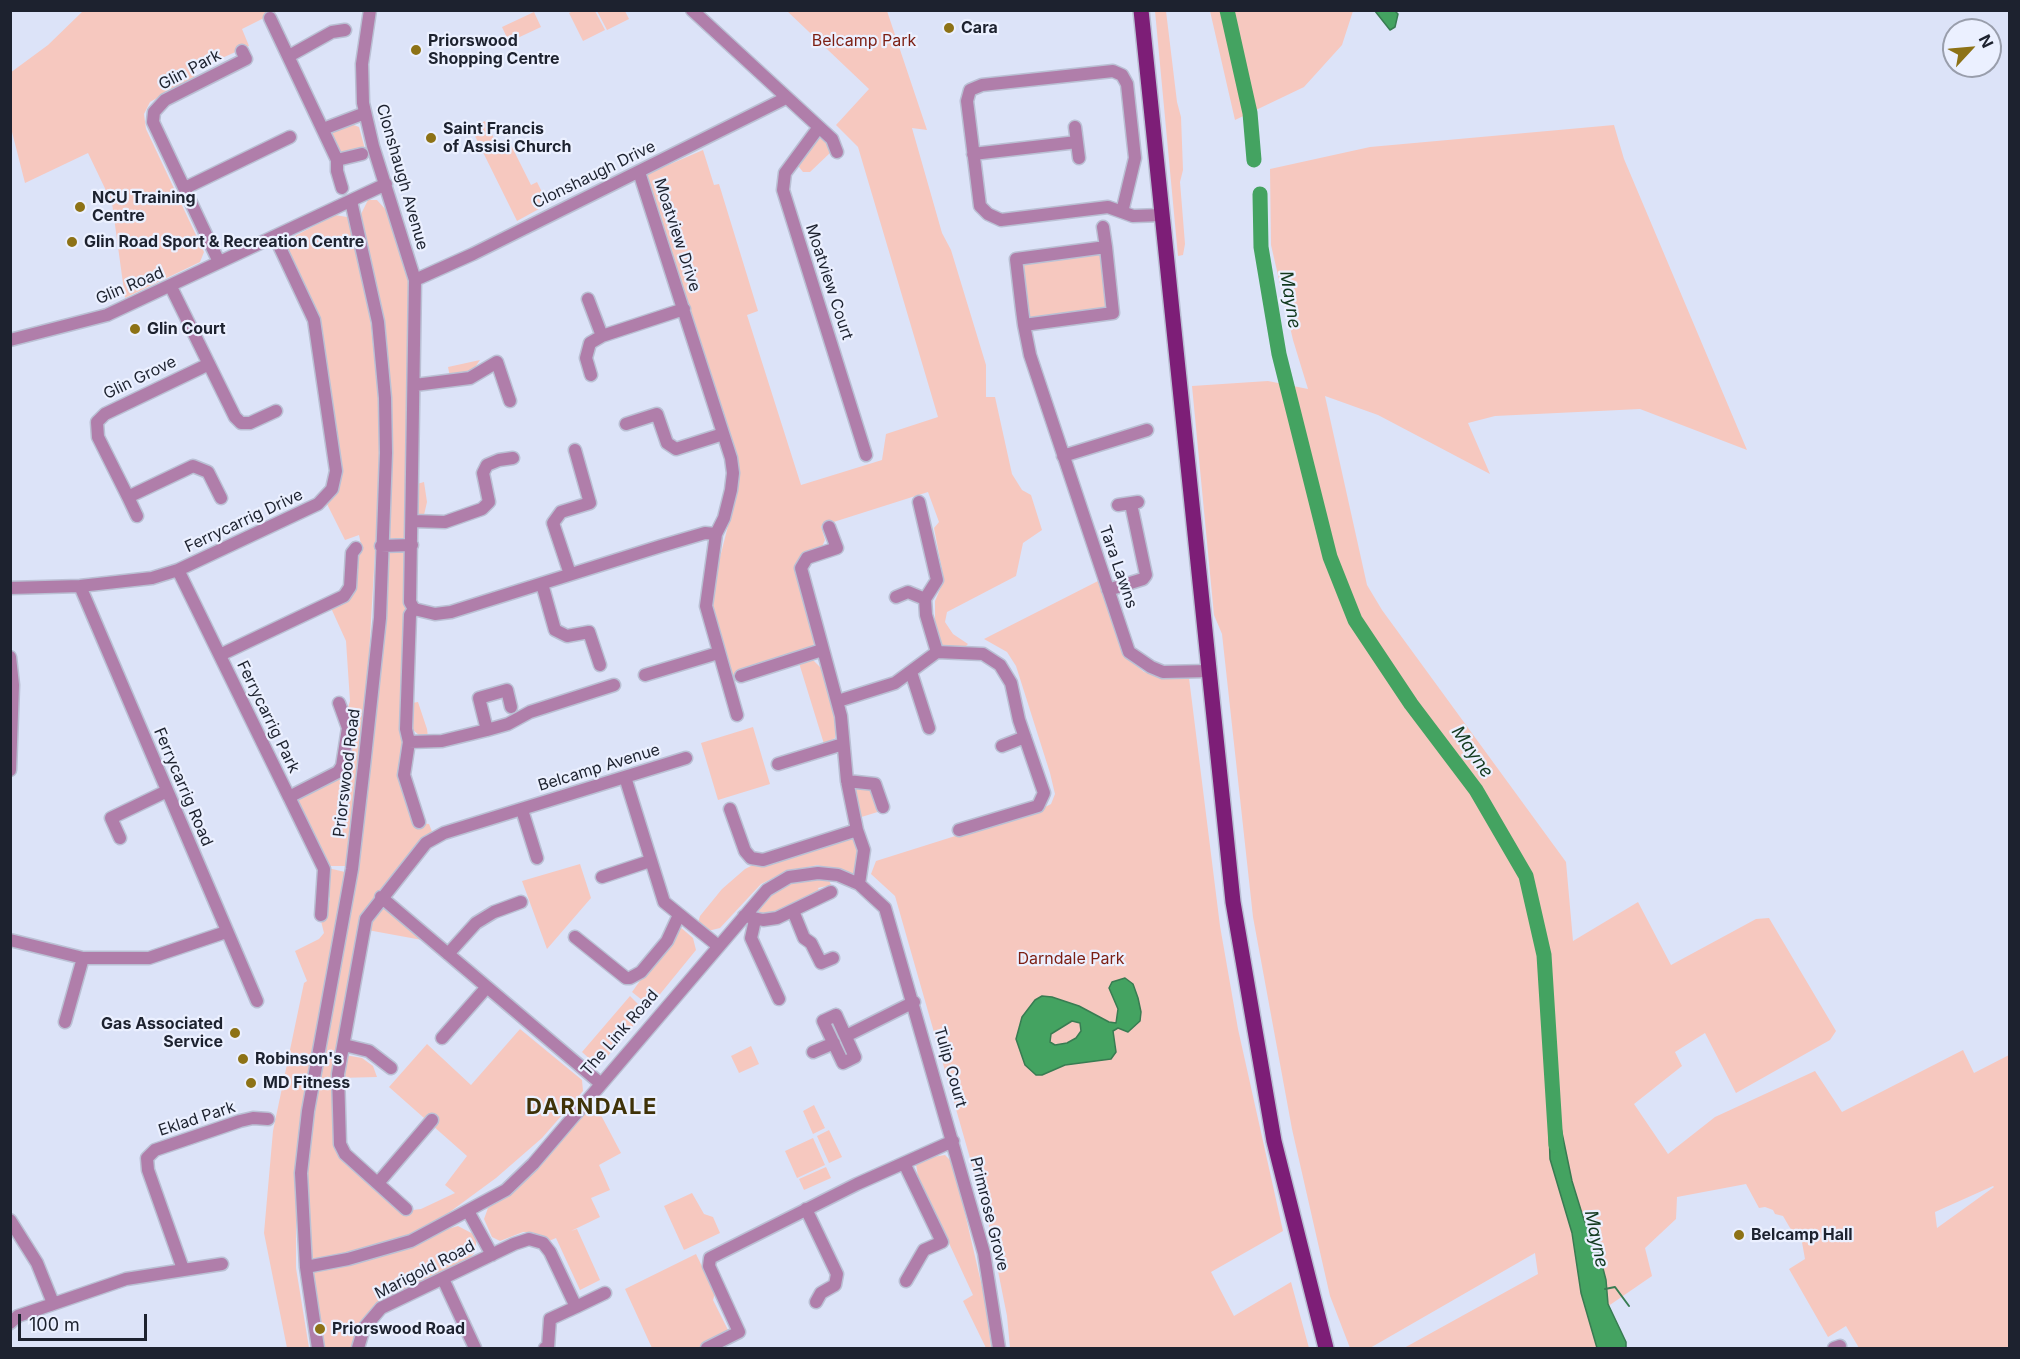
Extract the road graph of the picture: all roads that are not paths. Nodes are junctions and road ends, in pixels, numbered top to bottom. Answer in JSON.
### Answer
{"nodes":[{"id":1,"x":370,"y":10,"type":"edge"},
{"id":2,"x":692,"y":10,"type":"edge"},
{"id":3,"x":1141,"y":10,"type":"edge"},
{"id":4,"x":270,"y":18,"type":"dead end"},
{"id":5,"x":345,"y":30,"type":"dead end"},
{"id":6,"x":242,"y":51,"type":"dead end"},
{"id":7,"x":289,"y":56,"type":"junction"},
{"id":8,"x":786,"y":98,"type":"junction"},
{"id":9,"x":365,"y":113,"type":"junction"},
{"id":10,"x":1075,"y":127,"type":"dead end"},
{"id":11,"x":323,"y":129,"type":"junction"},
{"id":12,"x":823,"y":131,"type":"junction"},
{"id":13,"x":290,"y":137,"type":"dead end"},
{"id":14,"x":1077,"y":142,"type":"junction"},
{"id":15,"x":837,"y":152,"type":"dead end"},
{"id":16,"x":362,"y":154,"type":"dead end"},
{"id":17,"x":973,"y":154,"type":"junction"},
{"id":18,"x":1078,"y":158,"type":"dead end"},
{"id":19,"x":337,"y":160,"type":"junction"},
{"id":20,"x":639,"y":172,"type":"junction"},
{"id":21,"x":386,"y":184,"type":"junction"},
{"id":22,"x":185,"y":188,"type":"junction"},
{"id":23,"x":342,"y":188,"type":"dead end"},
{"id":24,"x":351,"y":201,"type":"junction"},
{"id":25,"x":1122,"y":212,"type":"junction"},
{"id":26,"x":1162,"y":215,"type":"junction"},
{"id":27,"x":1103,"y":227,"type":"dead end"},
{"id":28,"x":275,"y":237,"type":"junction"},
{"id":29,"x":1106,"y":247,"type":"junction"},
{"id":30,"x":219,"y":262,"type":"junction"},
{"id":31,"x":415,"y":280,"type":"junction"},
{"id":32,"x":171,"y":287,"type":"junction"},
{"id":33,"x":588,"y":299,"type":"dead end"},
{"id":34,"x":684,"y":309,"type":"junction"},
{"id":35,"x":1024,"y":325,"type":"junction"},
{"id":36,"x":602,"y":336,"type":"junction"},
{"id":37,"x":10,"y":339,"type":"edge"},
{"id":38,"x":209,"y":364,"type":"junction"},
{"id":39,"x":591,"y":375,"type":"dead end"},
{"id":40,"x":416,"y":385,"type":"junction"},
{"id":41,"x":510,"y":401,"type":"dead end"},
{"id":42,"x":276,"y":411,"type":"dead end"},
{"id":43,"x":626,"y":424,"type":"dead end"},
{"id":44,"x":1147,"y":430,"type":"dead end"},
{"id":45,"x":723,"y":434,"type":"junction"},
{"id":46,"x":575,"y":450,"type":"dead end"},
{"id":47,"x":866,"y":455,"type":"dead end"},
{"id":48,"x":1063,"y":456,"type":"junction"},
{"id":49,"x":513,"y":458,"type":"dead end"},
{"id":50,"x":128,"y":497,"type":"junction"},
{"id":51,"x":221,"y":498,"type":"dead end"},
{"id":52,"x":919,"y":502,"type":"dead end"},
{"id":53,"x":1118,"y":505,"type":"dead end"},
{"id":54,"x":136,"y":516,"type":"dead end"},
{"id":55,"x":412,"y":521,"type":"junction"},
{"id":56,"x":829,"y":527,"type":"dead end"},
{"id":57,"x":716,"y":534,"type":"junction"},
{"id":58,"x":412,"y":545,"type":"junction"},
{"id":59,"x":381,"y":546,"type":"junction"},
{"id":60,"x":356,"y":548,"type":"dead end"},
{"id":61,"x":178,"y":570,"type":"junction"},
{"id":62,"x":570,"y":574,"type":"junction"},
{"id":63,"x":542,"y":584,"type":"junction"},
{"id":64,"x":80,"y":586,"type":"junction"},
{"id":65,"x":10,"y":588,"type":"edge"},
{"id":66,"x":1108,"y":590,"type":"junction"},
{"id":67,"x":896,"y":597,"type":"dead end"},
{"id":68,"x":925,"y":599,"type":"junction"},
{"id":69,"x":414,"y":609,"type":"junction"},
{"id":70,"x":822,"y":650,"type":"junction"},
{"id":71,"x":937,"y":652,"type":"junction"},
{"id":72,"x":717,"y":653,"type":"junction"},
{"id":73,"x":220,"y":655,"type":"junction"},
{"id":74,"x":10,"y":657,"type":"edge"},
{"id":75,"x":600,"y":664,"type":"dead end"},
{"id":76,"x":1208,"y":671,"type":"junction"},
{"id":77,"x":911,"y":672,"type":"junction"},
{"id":78,"x":645,"y":675,"type":"dead end"},
{"id":79,"x":741,"y":676,"type":"dead end"},
{"id":80,"x":12,"y":685,"type":"edge"},
{"id":81,"x":614,"y":685,"type":"dead end"},
{"id":82,"x":838,"y":701,"type":"junction"},
{"id":83,"x":339,"y":703,"type":"dead end"},
{"id":84,"x":511,"y":707,"type":"dead end"},
{"id":85,"x":737,"y":715,"type":"dead end"},
{"id":86,"x":929,"y":728,"type":"dead end"},
{"id":87,"x":487,"y":730,"type":"junction"},
{"id":88,"x":1025,"y":737,"type":"junction"},
{"id":89,"x":409,"y":742,"type":"junction"},
{"id":90,"x":843,"y":744,"type":"junction"},
{"id":91,"x":1002,"y":746,"type":"dead end"},
{"id":92,"x":686,"y":758,"type":"dead end"},
{"id":93,"x":778,"y":764,"type":"dead end"},
{"id":94,"x":10,"y":770,"type":"edge"},
{"id":95,"x":625,"y":777,"type":"junction"},
{"id":96,"x":847,"y":781,"type":"junction"},
{"id":97,"x":166,"y":791,"type":"junction"},
{"id":98,"x":289,"y":796,"type":"junction"},
{"id":99,"x":883,"y":807,"type":"dead end"},
{"id":100,"x":730,"y":809,"type":"dead end"},
{"id":101,"x":522,"y":810,"type":"junction"},
{"id":102,"x":419,"y":822,"type":"dead end"},
{"id":103,"x":857,"y":830,"type":"junction"},
{"id":104,"x":960,"y":830,"type":"dead end"},
{"id":105,"x":120,"y":838,"type":"dead end"},
{"id":106,"x":537,"y":858,"type":"dead end"},
{"id":107,"x":650,"y":861,"type":"junction"},
{"id":108,"x":602,"y":877,"type":"dead end"},
{"id":109,"x":859,"y":884,"type":"junction"},
{"id":110,"x":831,"y":892,"type":"dead end"},
{"id":111,"x":381,"y":897,"type":"junction"},
{"id":112,"x":521,"y":902,"type":"dead end"},
{"id":113,"x":793,"y":911,"type":"junction"},
{"id":114,"x":321,"y":915,"type":"dead end"},
{"id":115,"x":679,"y":915,"type":"junction"},
{"id":116,"x":749,"y":918,"type":"junction"},
{"id":117,"x":226,"y":932,"type":"junction"},
{"id":118,"x":575,"y":937,"type":"dead end"},
{"id":119,"x":10,"y":940,"type":"edge"},
{"id":120,"x":717,"y":945,"type":"junction"},
{"id":121,"x":448,"y":954,"type":"junction"},
{"id":122,"x":83,"y":958,"type":"junction"},
{"id":123,"x":833,"y":958,"type":"dead end"},
{"id":124,"x":487,"y":987,"type":"junction"},
{"id":125,"x":779,"y":999,"type":"dead end"},
{"id":126,"x":257,"y":1001,"type":"dead end"},
{"id":127,"x":914,"y":1002,"type":"junction"},
{"id":128,"x":65,"y":1022,"type":"dead end"},
{"id":129,"x":846,"y":1036,"type":"junction"},
{"id":130,"x":442,"y":1038,"type":"dead end"},
{"id":131,"x":834,"y":1043,"type":"junction"},
{"id":132,"x":344,"y":1045,"type":"junction"},
{"id":133,"x":813,"y":1052,"type":"dead end"},
{"id":134,"x":391,"y":1068,"type":"dead end"},
{"id":135,"x":600,"y":1083,"type":"junction"},
{"id":136,"x":268,"y":1119,"type":"dead end"},
{"id":137,"x":432,"y":1120,"type":"dead end"},
{"id":138,"x":953,"y":1141,"type":"junction"},
{"id":139,"x":904,"y":1163,"type":"junction"},
{"id":140,"x":378,"y":1183,"type":"junction"},
{"id":141,"x":406,"y":1209,"type":"dead end"},
{"id":142,"x":806,"y":1209,"type":"junction"},
{"id":143,"x":468,"y":1211,"type":"junction"},
{"id":144,"x":10,"y":1220,"type":"edge"},
{"id":145,"x":492,"y":1255,"type":"junction"},
{"id":146,"x":222,"y":1264,"type":"dead end"},
{"id":147,"x":306,"y":1267,"type":"junction"},
{"id":148,"x":183,"y":1269,"type":"junction"},
{"id":149,"x":443,"y":1279,"type":"junction"},
{"id":150,"x":906,"y":1281,"type":"dead end"},
{"id":151,"x":605,"y":1293,"type":"dead end"},
{"id":152,"x":816,"y":1302,"type":"dead end"},
{"id":153,"x":53,"y":1303,"type":"junction"},
{"id":154,"x":576,"y":1307,"type":"junction"},
{"id":155,"x":10,"y":1323,"type":"edge"},
{"id":156,"x":318,"y":1348,"type":"edge"},
{"id":157,"x":358,"y":1348,"type":"edge"},
{"id":158,"x":476,"y":1348,"type":"edge"},
{"id":159,"x":545,"y":1348,"type":"edge"},
{"id":160,"x":707,"y":1348,"type":"edge"},
{"id":161,"x":999,"y":1348,"type":"edge"},
{"id":162,"x":1326,"y":1348,"type":"edge"}],
"edges":[{"from":1,"to":9,"type":"street","name":"Clonshaugh Avenue"},
{"from":2,"to":8,"type":"street"},
{"from":3,"to":26,"type":"main road"},
{"from":4,"to":7,"type":"street"},
{"from":5,"to":7,"type":"street"},
{"from":6,"to":22,"type":"street","name":"Glin Park"},
{"from":7,"to":11,"type":"street"},
{"from":8,"to":12,"type":"street"},
{"from":8,"to":20,"type":"street","name":"Clonshaugh Drive"},
{"from":9,"to":11,"type":"street"},
{"from":9,"to":21,"type":"street","name":"Clonshaugh Avenue"},
{"from":10,"to":14,"type":"street"},
{"from":11,"to":19,"type":"street"},
{"from":12,"to":15,"type":"street"},
{"from":12,"to":47,"type":"street","name":"Moatview Court"},
{"from":13,"to":22,"type":"street"},
{"from":14,"to":17,"type":"street"},
{"from":14,"to":18,"type":"street"},
{"from":16,"to":19,"type":"street"},
{"from":17,"to":25,"type":"street"},
{"from":17,"to":25,"type":"street"},
{"from":19,"to":23,"type":"street"},
{"from":20,"to":31,"type":"street","name":"Clonshaugh Drive"},
{"from":20,"to":34,"type":"street","name":"Moatview Drive"},
{"from":21,"to":24,"type":"street","name":"Glin Road"},
{"from":21,"to":31,"type":"street","name":"Clonshaugh Avenue"},
{"from":22,"to":30,"type":"street","name":"Glin Park"},
{"from":24,"to":28,"type":"street","name":"Glin Road"},
{"from":24,"to":59,"type":"street","name":"Priorswood Road"},
{"from":25,"to":26,"type":"street"},
{"from":26,"to":76,"type":"main road"},
{"from":27,"to":29,"type":"street"},
{"from":28,"to":30,"type":"street","name":"Glin Road"},
{"from":28,"to":61,"type":"street","name":"Ferrycarrig Drive"},
{"from":29,"to":35,"type":"street"},
{"from":29,"to":35,"type":"street","name":"Tara Lawns"},
{"from":30,"to":32,"type":"street","name":"Glin Road"},
{"from":31,"to":40,"type":"street","name":"Clonshaugh Avenue"},
{"from":32,"to":37,"type":"street","name":"Glin Road"},
{"from":32,"to":38,"type":"street"},
{"from":33,"to":36,"type":"street"},
{"from":34,"to":36,"type":"street","name":"Moatview Drive"},
{"from":34,"to":45,"type":"street","name":"Moatview Drive"},
{"from":35,"to":48,"type":"street","name":"Tara Lawns"},
{"from":36,"to":39,"type":"street"},
{"from":38,"to":42,"type":"street"},
{"from":38,"to":50,"type":"street","name":"Glin Grove"},
{"from":40,"to":41,"type":"street"},
{"from":40,"to":55,"type":"street","name":"Clonshaugh Avenue"},
{"from":43,"to":45,"type":"street"},
{"from":44,"to":48,"type":"street"},
{"from":45,"to":57,"type":"street","name":"Moatview Drive"},
{"from":46,"to":62,"type":"street"},
{"from":48,"to":66,"type":"street","name":"Tara Lawns"},
{"from":49,"to":55,"type":"street"},
{"from":50,"to":51,"type":"street"},
{"from":50,"to":54,"type":"street","name":"Glin Grove"},
{"from":52,"to":68,"type":"street"},
{"from":53,"to":66,"type":"street"},
{"from":55,"to":58,"type":"street","name":"Clonshaugh Avenue"},
{"from":56,"to":70,"type":"street"},
{"from":57,"to":62,"type":"street"},
{"from":57,"to":72,"type":"street","name":"Moatview Drive"},
{"from":58,"to":59,"type":"street"},
{"from":58,"to":69,"type":"street","name":"Clonshaugh Avenue"},
{"from":59,"to":147,"type":"street","name":"Priorswood Road"},
{"from":60,"to":73,"type":"street"},
{"from":61,"to":64,"type":"street","name":"Ferrycarrig Drive"},
{"from":61,"to":73,"type":"street","name":"Ferrycarrig Park"},
{"from":62,"to":63,"type":"street"},
{"from":63,"to":69,"type":"street"},
{"from":63,"to":75,"type":"street"},
{"from":64,"to":65,"type":"street","name":"Ferrycarrig Drive"},
{"from":64,"to":97,"type":"street","name":"Ferrycarrig Road"},
{"from":66,"to":76,"type":"street","name":"Tara Lawns"},
{"from":67,"to":68,"type":"street"},
{"from":68,"to":71,"type":"street"},
{"from":69,"to":89,"type":"street","name":"Clonshaugh Avenue"},
{"from":70,"to":79,"type":"street"},
{"from":70,"to":82,"type":"street"},
{"from":71,"to":77,"type":"street"},
{"from":71,"to":88,"type":"street"},
{"from":72,"to":78,"type":"street"},
{"from":72,"to":85,"type":"street","name":"Moatview Drive"},
{"from":73,"to":98,"type":"street","name":"Ferrycarrig Park"},
{"from":74,"to":80,"type":"street"},
{"from":76,"to":162,"type":"main road"},
{"from":77,"to":82,"type":"street"},
{"from":77,"to":86,"type":"street"},
{"from":80,"to":94,"type":"street"},
{"from":81,"to":87,"type":"street"},
{"from":82,"to":90,"type":"street"},
{"from":83,"to":98,"type":"street","name":"Ferrycarrig Park"},
{"from":84,"to":87,"type":"street"},
{"from":87,"to":89,"type":"street"},
{"from":88,"to":91,"type":"street"},
{"from":88,"to":104,"type":"street"},
{"from":89,"to":102,"type":"street","name":"Clonshaugh Avenue"},
{"from":90,"to":93,"type":"street"},
{"from":90,"to":96,"type":"street"},
{"from":92,"to":95,"type":"street","name":"Belcamp Avenue"},
{"from":95,"to":101,"type":"street","name":"Belcamp Avenue"},
{"from":95,"to":107,"type":"street"},
{"from":96,"to":99,"type":"street"},
{"from":96,"to":103,"type":"street"},
{"from":97,"to":105,"type":"street"},
{"from":97,"to":117,"type":"street","name":"Ferrycarrig Road"},
{"from":98,"to":114,"type":"street"},
{"from":100,"to":103,"type":"street"},
{"from":101,"to":106,"type":"street","name":"Belcamp Avenue"},
{"from":101,"to":111,"type":"street","name":"Belcamp Avenue"},
{"from":103,"to":109,"type":"street"},
{"from":107,"to":108,"type":"street"},
{"from":107,"to":115,"type":"street"},
{"from":109,"to":116,"type":"street","name":"The Link Road"},
{"from":109,"to":127,"type":"street","name":"Tulip Court"},
{"from":110,"to":113,"type":"street"},
{"from":111,"to":121,"type":"street"},
{"from":111,"to":132,"type":"street","name":"Belcamp Avenue"},
{"from":112,"to":121,"type":"street"},
{"from":113,"to":116,"type":"street"},
{"from":113,"to":123,"type":"street"},
{"from":115,"to":118,"type":"street"},
{"from":115,"to":120,"type":"street"},
{"from":116,"to":120,"type":"street","name":"The Link Road"},
{"from":116,"to":125,"type":"street"},
{"from":117,"to":122,"type":"street"},
{"from":117,"to":126,"type":"street","name":"Ferrycarrig Road"},
{"from":119,"to":122,"type":"street"},
{"from":120,"to":135,"type":"street","name":"The Link Road"},
{"from":121,"to":124,"type":"street"},
{"from":122,"to":128,"type":"street"},
{"from":124,"to":130,"type":"street"},
{"from":124,"to":135,"type":"street"},
{"from":127,"to":129,"type":"street"},
{"from":127,"to":138,"type":"street","name":"Tulip Court"},
{"from":129,"to":131,"type":"street"},
{"from":129,"to":131,"type":"street"},
{"from":131,"to":133,"type":"street"},
{"from":132,"to":134,"type":"street"},
{"from":132,"to":140,"type":"street","name":"Belcamp Avenue"},
{"from":135,"to":143,"type":"street","name":"The Link Road"},
{"from":136,"to":148,"type":"street","name":"Eklad Park"},
{"from":137,"to":140,"type":"street"},
{"from":138,"to":139,"type":"street","name":"Primrose Grove"},
{"from":138,"to":161,"type":"street","name":"Primrose Grove"},
{"from":139,"to":142,"type":"street","name":"Primrose Grove"},
{"from":139,"to":150,"type":"street"},
{"from":140,"to":141,"type":"street","name":"Belcamp Avenue"},
{"from":142,"to":152,"type":"street"},
{"from":142,"to":160,"type":"street","name":"Primrose Grove"},
{"from":143,"to":145,"type":"street","name":"Marigold Road"},
{"from":143,"to":147,"type":"street","name":"The Link Road"},
{"from":144,"to":153,"type":"street"},
{"from":145,"to":149,"type":"street","name":"Marigold Road"},
{"from":145,"to":154,"type":"street","name":"Marigold Road"},
{"from":146,"to":148,"type":"street"},
{"from":147,"to":156,"type":"street","name":"Priorswood Road"},
{"from":148,"to":153,"type":"street"},
{"from":149,"to":157,"type":"street","name":"Marigold Road"},
{"from":149,"to":158,"type":"street"},
{"from":151,"to":154,"type":"street"},
{"from":153,"to":155,"type":"street"},
{"from":154,"to":159,"type":"street"}]}
